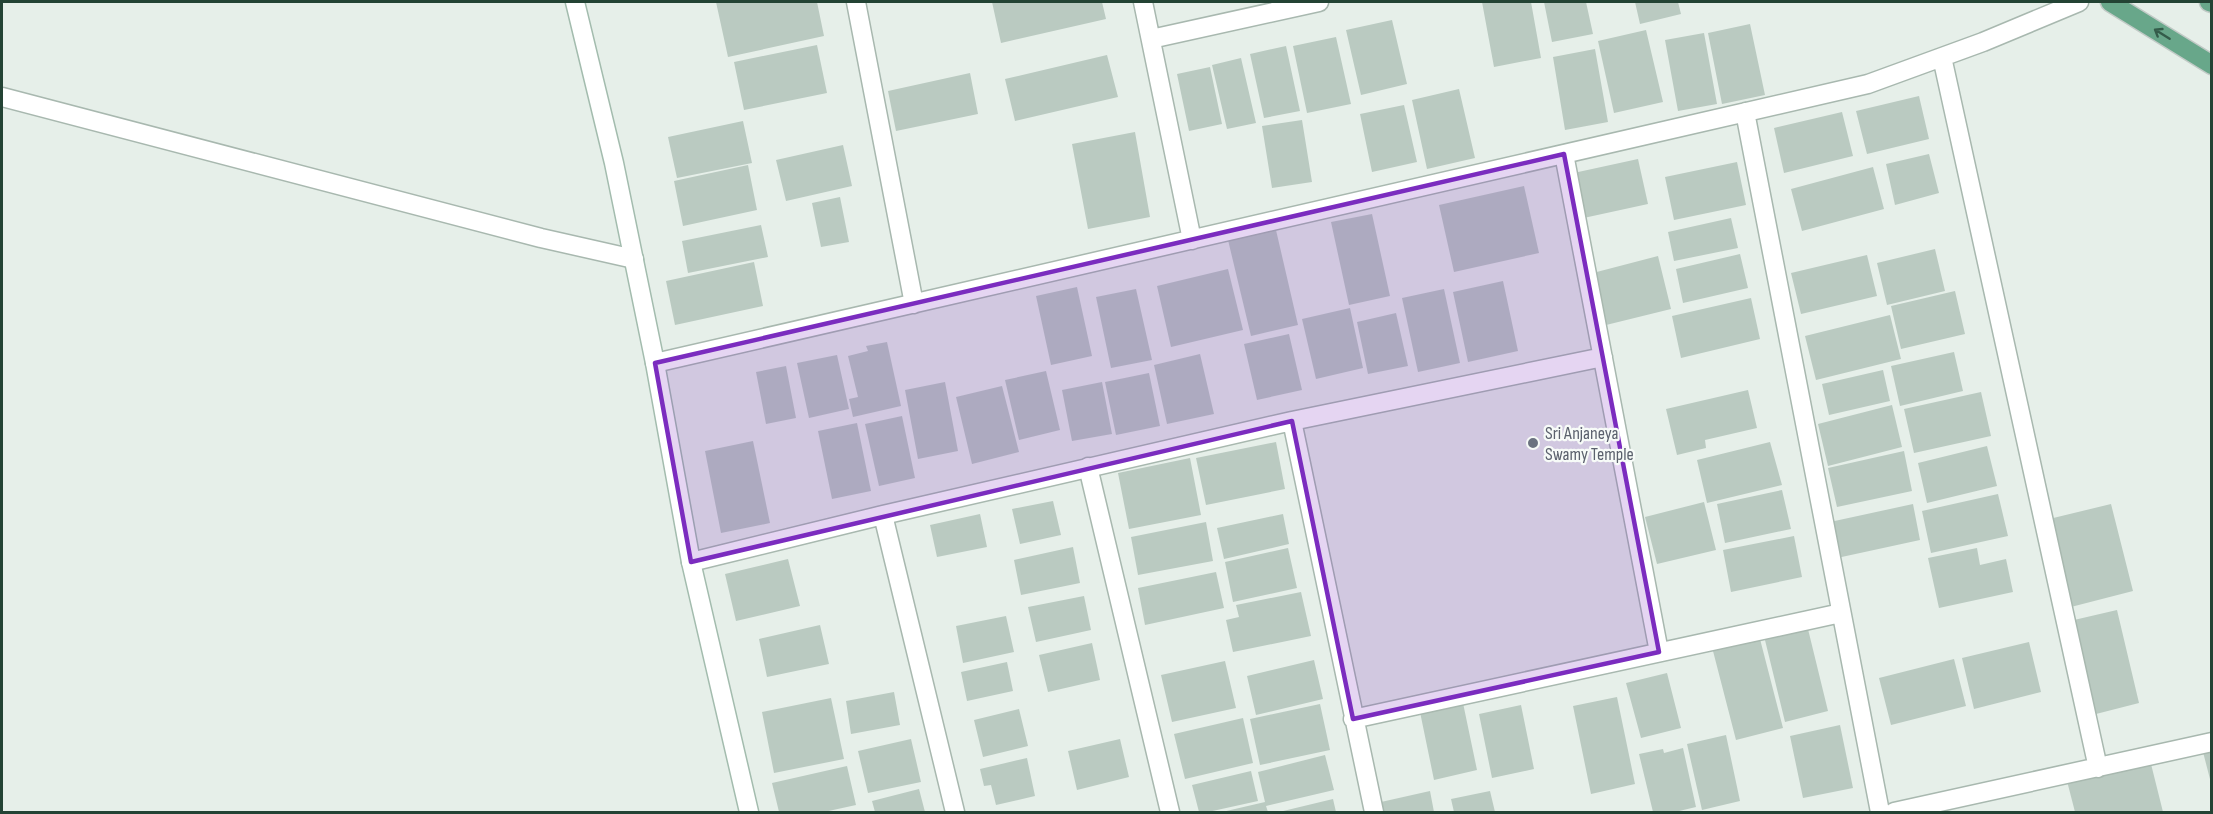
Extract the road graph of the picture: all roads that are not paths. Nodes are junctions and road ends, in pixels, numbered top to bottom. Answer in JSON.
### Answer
{"nodes":[{"id":1,"x":575,"y":2,"type":"edge"},
{"id":2,"x":856,"y":2,"type":"edge"},
{"id":3,"x":1143,"y":2,"type":"edge"},
{"id":4,"x":1318,"y":2,"type":"edge"},
{"id":5,"x":2079,"y":2,"type":"edge"},
{"id":6,"x":2110,"y":2,"type":"edge"},
{"id":7,"x":1151,"y":39,"type":"junction"},
{"id":8,"x":1942,"y":57,"type":"junction"},
{"id":9,"x":2211,"y":65,"type":"edge"},
{"id":10,"x":2,"y":97,"type":"edge"},
{"id":11,"x":1744,"y":112,"type":"junction"},
{"id":12,"x":1564,"y":154,"type":"junction"},
{"id":13,"x":1192,"y":240,"type":"junction"},
{"id":14,"x":633,"y":259,"type":"junction"},
{"id":15,"x":914,"y":304,"type":"junction"},
{"id":16,"x":1603,"y":357,"type":"junction"},
{"id":17,"x":655,"y":363,"type":"junction"},
{"id":18,"x":1292,"y":421,"type":"junction"},
{"id":19,"x":1088,"y":467,"type":"junction"},
{"id":20,"x":883,"y":515,"type":"junction"},
{"id":21,"x":691,"y":562,"type":"junction"},
{"id":22,"x":1841,"y":613,"type":"junction"},
{"id":23,"x":1659,"y":652,"type":"junction"},
{"id":24,"x":1353,"y":719,"type":"junction"},
{"id":25,"x":2211,"y":742,"type":"edge"},
{"id":26,"x":2098,"y":768,"type":"junction"},
{"id":27,"x":749,"y":813,"type":"edge"},
{"id":28,"x":954,"y":813,"type":"edge"},
{"id":29,"x":1170,"y":813,"type":"edge"},
{"id":30,"x":1374,"y":813,"type":"edge"},
{"id":31,"x":1880,"y":813,"type":"edge"},
{"id":32,"x":1894,"y":813,"type":"edge"}],
"edges":[{"from":1,"to":14,"type":"street"},
{"from":2,"to":15,"type":"street"},
{"from":3,"to":7,"type":"street"},
{"from":4,"to":7,"type":"street"},
{"from":5,"to":8,"type":"street"},
{"from":9,"to":6,"type":"main road","one_way":true},
{"from":7,"to":13,"type":"street"},
{"from":8,"to":11,"type":"street"},
{"from":8,"to":26,"type":"street"},
{"from":10,"to":14,"type":"street"},
{"from":11,"to":12,"type":"street"},
{"from":11,"to":22,"type":"street"},
{"from":12,"to":13,"type":"street"},
{"from":12,"to":16,"type":"street"},
{"from":13,"to":15,"type":"street"},
{"from":14,"to":17,"type":"street"},
{"from":15,"to":17,"type":"street"},
{"from":16,"to":18,"type":"street"},
{"from":16,"to":23,"type":"street"},
{"from":17,"to":21,"type":"street"},
{"from":18,"to":19,"type":"street"},
{"from":18,"to":24,"type":"street"},
{"from":19,"to":20,"type":"street"},
{"from":19,"to":29,"type":"street"},
{"from":20,"to":21,"type":"street"},
{"from":20,"to":28,"type":"street"},
{"from":21,"to":27,"type":"street"},
{"from":22,"to":23,"type":"street"},
{"from":22,"to":31,"type":"street"},
{"from":23,"to":24,"type":"street"},
{"from":24,"to":30,"type":"street"},
{"from":25,"to":26,"type":"street"},
{"from":26,"to":32,"type":"street"}]}
